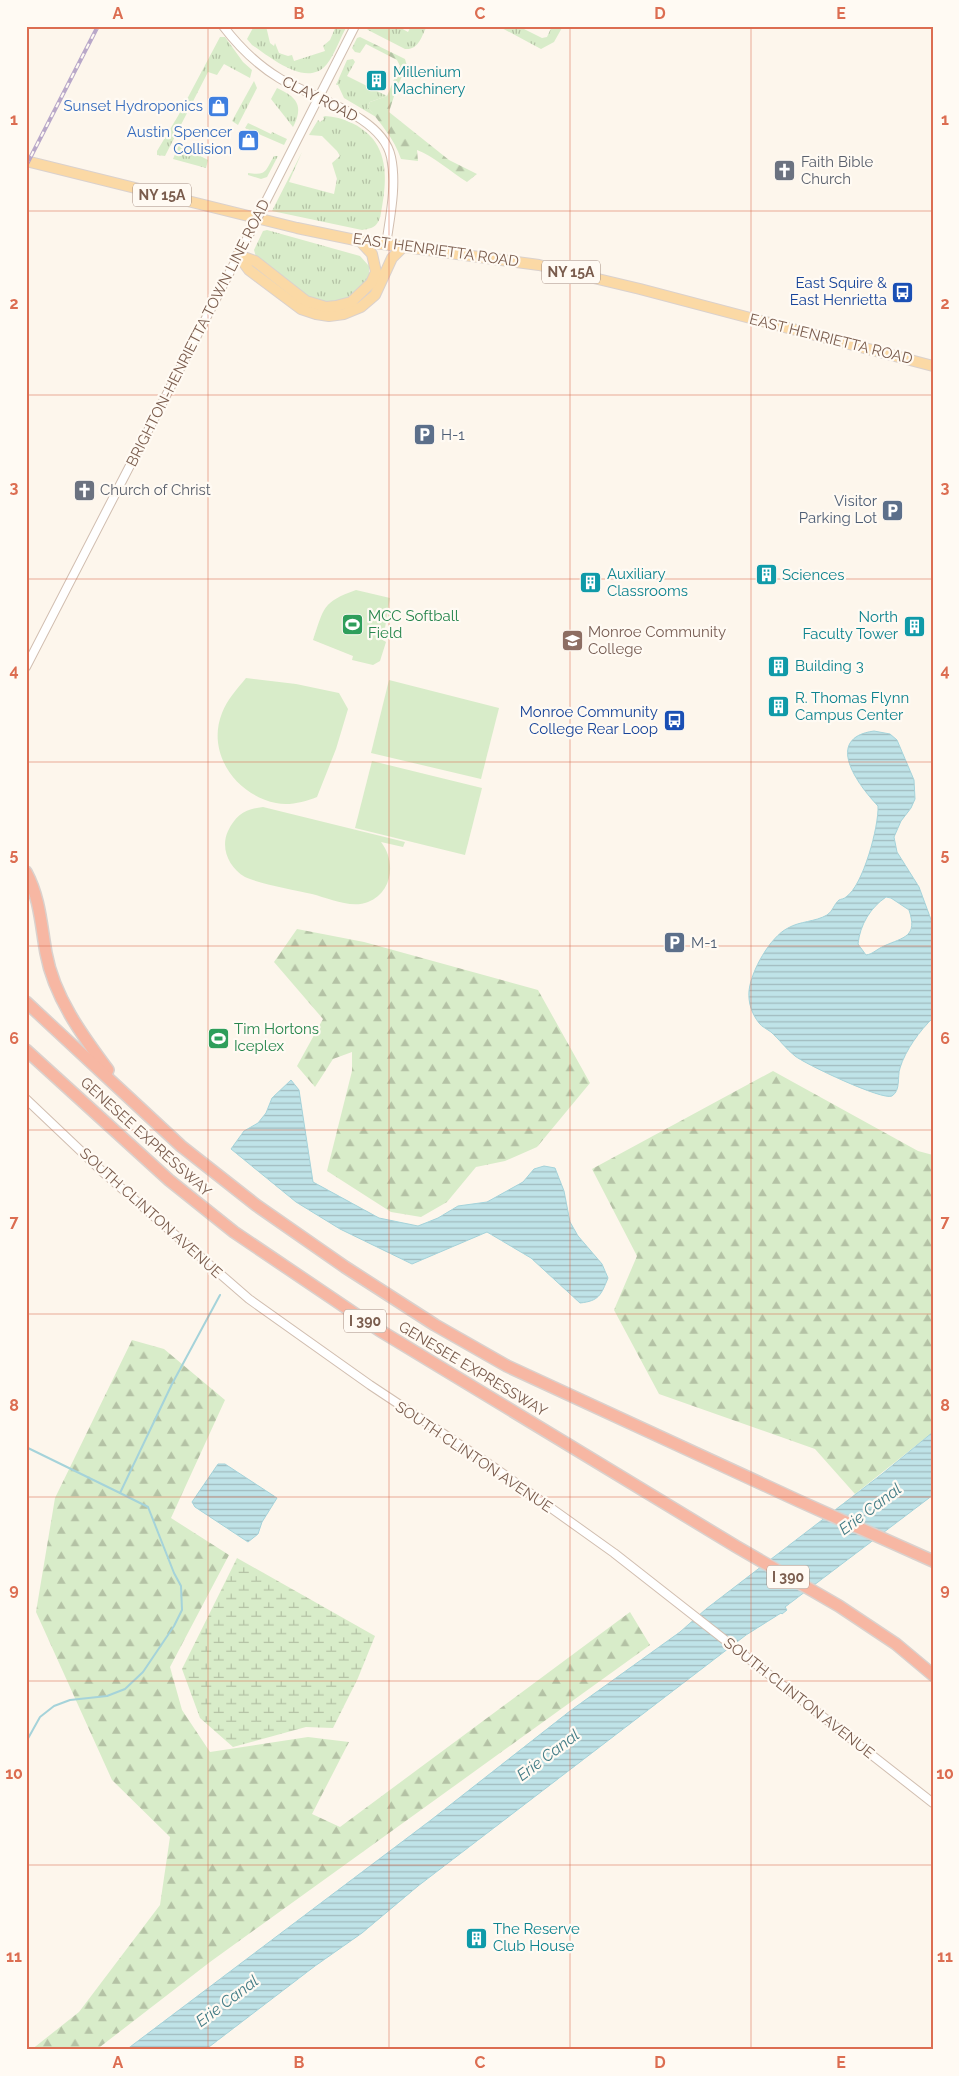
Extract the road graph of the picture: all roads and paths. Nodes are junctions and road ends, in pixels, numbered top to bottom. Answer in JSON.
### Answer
{"nodes":[{"id":1,"x":223,"y":26,"type":"edge"},
{"id":2,"x":356,"y":26,"type":"edge"},
{"id":3,"x":319,"y":98,"type":"junction"},
{"id":4,"x":26,"y":161,"type":"edge"},
{"id":5,"x":360,"y":241,"type":"junction"},
{"id":6,"x":386,"y":245,"type":"junction"},
{"id":7,"x":402,"y":248,"type":"junction"},
{"id":8,"x":238,"y":255,"type":"junction"},
{"id":9,"x":933,"y":366,"type":"edge"},
{"id":10,"x":26,"y":667,"type":"edge"},
{"id":11,"x":26,"y":872,"type":"edge"},
{"id":12,"x":26,"y":1002,"type":"edge"},
{"id":13,"x":26,"y":1050,"type":"edge"},
{"id":14,"x":26,"y":1099,"type":"edge"},
{"id":15,"x":131,"y":1099,"type":"junction"},
{"id":16,"x":933,"y":1561,"type":"edge"},
{"id":17,"x":933,"y":1675,"type":"edge"},
{"id":18,"x":933,"y":1803,"type":"edge"}],
"edges":[{"from":1,"to":3,"type":"street","name":"CLAY ROAD"},
{"from":2,"to":3,"type":"street","name":"BRIGHTON-HENRIETTA TOWN LINE ROAD"},
{"from":3,"to":6,"type":"street","name":"CLAY ROAD"},
{"from":3,"to":8,"type":"street","name":"BRIGHTON-HENRIETTA TOWN LINE ROAD","bridge":true},
{"from":4,"to":5,"type":"main road","name":"EAST HENRIETTA ROAD","number":"NY 15A"},
{"from":5,"to":6,"type":"main road","name":"EAST HENRIETTA ROAD","number":"NY 15A"},
{"from":5,"to":8,"type":"main road"},
{"from":6,"to":7,"type":"main road","name":"EAST HENRIETTA ROAD","number":"NY 15A"},
{"from":7,"to":8,"type":"main road"},
{"from":7,"to":9,"type":"main road","name":"EAST HENRIETTA ROAD","number":"NY 15A"},
{"from":8,"to":10,"type":"street","name":"BRIGHTON-HENRIETTA TOWN LINE ROAD"},
{"from":11,"to":15,"type":"highway"},
{"from":12,"to":15,"type":"highway","name":"GENESEE EXPRESSWAY","number":"I 390"},
{"from":13,"to":17,"type":"highway","name":"GENESEE EXPRESSWAY","number":"I 390"},
{"from":14,"to":18,"type":"street","name":"SOUTH CLINTON AVENUE"},
{"from":15,"to":16,"type":"highway","name":"GENESEE EXPRESSWAY","number":"I 390"}]}
